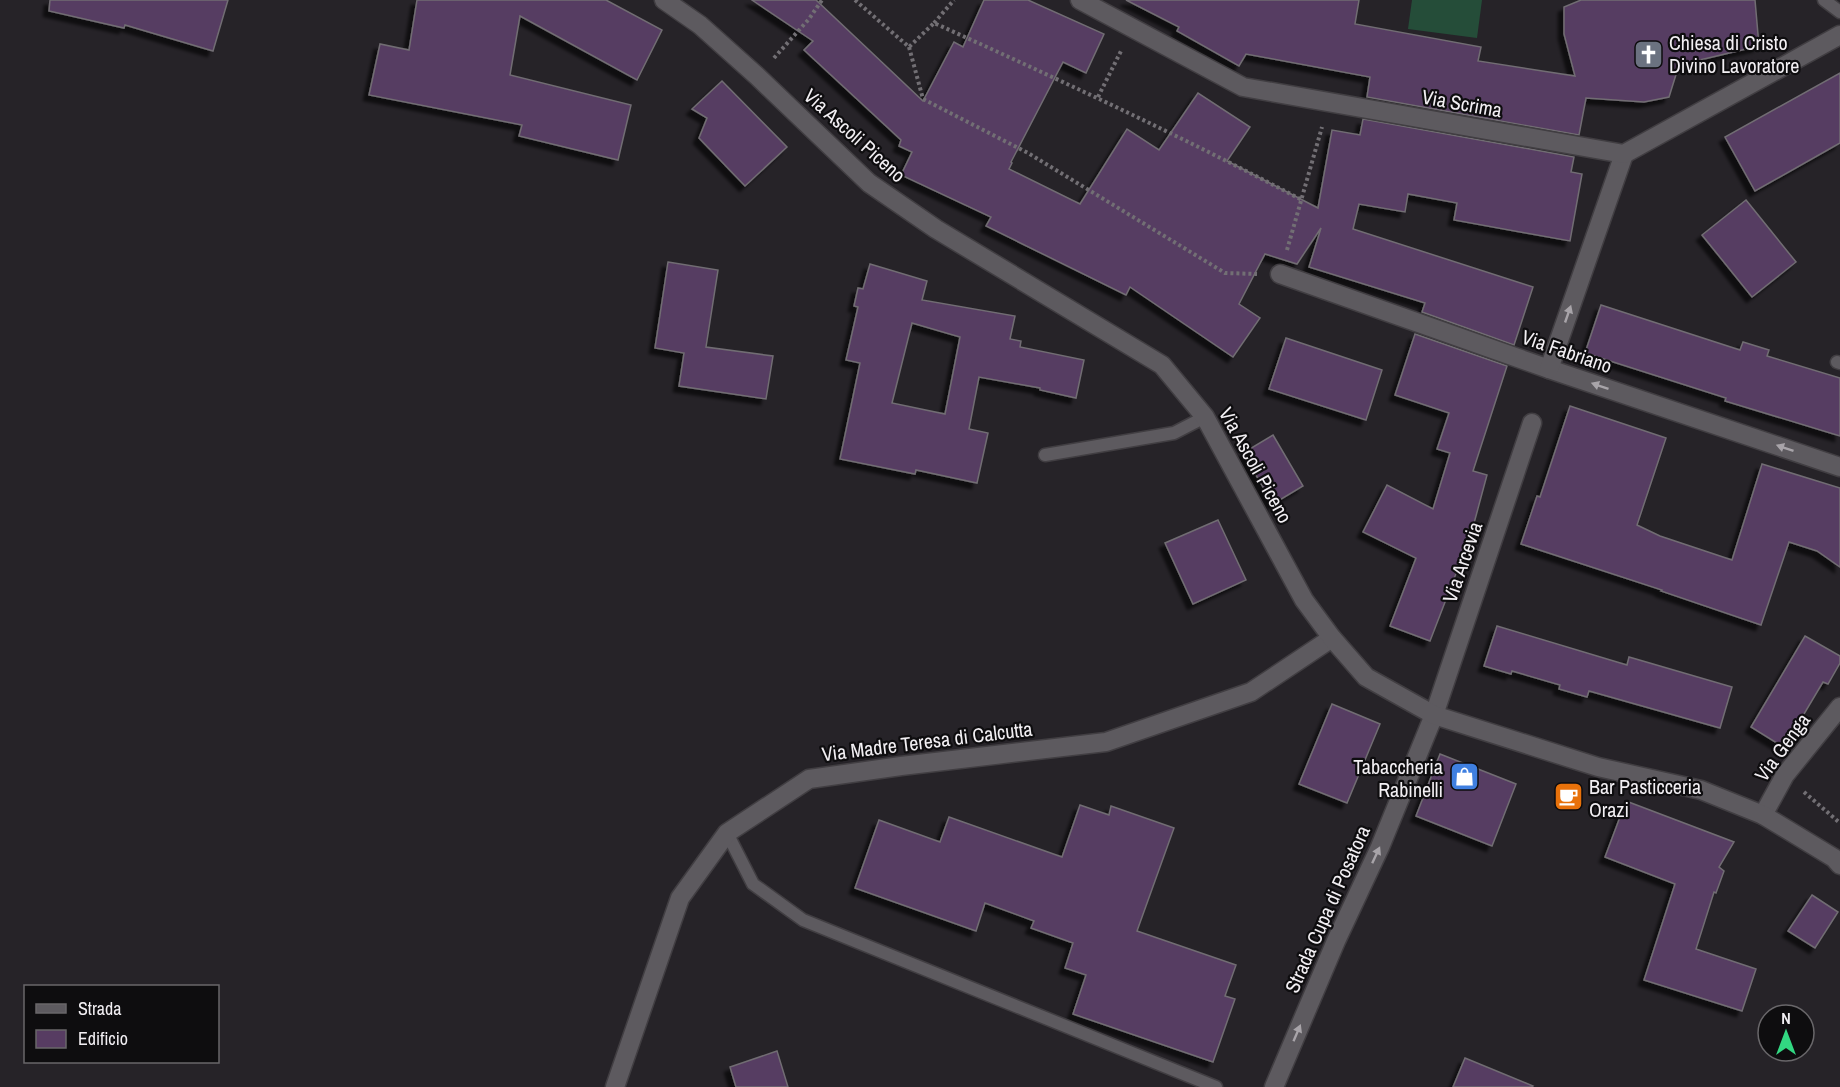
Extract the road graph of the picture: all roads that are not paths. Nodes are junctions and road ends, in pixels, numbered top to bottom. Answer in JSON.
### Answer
{"nodes":[{"id":1,"x":664,"y":0,"type":"edge"},
{"id":2,"x":1080,"y":0,"type":"edge"},
{"id":3,"x":1824,"y":0,"type":"edge"},
{"id":4,"x":1840,"y":12,"type":"edge"},
{"id":5,"x":1835,"y":37,"type":"edge"},
{"id":6,"x":1624,"y":154,"type":"junction"},
{"id":7,"x":1280,"y":274,"type":"road end"},
{"id":8,"x":1549,"y":369,"type":"junction"},
{"id":9,"x":1205,"y":417,"type":"junction"},
{"id":10,"x":1532,"y":423,"type":"dead end"},
{"id":11,"x":1045,"y":455,"type":"dead end"},
{"id":12,"x":1840,"y":467,"type":"edge"},
{"id":13,"x":1332,"y":638,"type":"junction"},
{"id":14,"x":1840,"y":707,"type":"edge"},
{"id":15,"x":1434,"y":715,"type":"junction"},
{"id":16,"x":1763,"y":815,"type":"junction"},
{"id":17,"x":727,"y":833,"type":"junction"},
{"id":18,"x":1840,"y":865,"type":"edge"},
{"id":19,"x":615,"y":1087,"type":"edge"},
{"id":20,"x":1216,"y":1087,"type":"edge"},
{"id":21,"x":1274,"y":1087,"type":"edge"}],
"edges":[{"from":1,"to":9,"type":"street","name":"Via Ascoli Piceno"},
{"from":2,"to":6,"type":"street","name":"Via Scrima"},
{"from":3,"to":4,"type":"lane"},
{"from":5,"to":6,"type":"street"},
{"from":8,"to":6,"type":"street","one_way":true},
{"from":7,"to":8,"type":"street","name":"Via Fabriano"},
{"from":12,"to":8,"type":"street","name":"Via Fabriano","one_way":true},
{"from":9,"to":11,"type":"lane"},
{"from":9,"to":13,"type":"street","name":"Via Ascoli Piceno"},
{"from":10,"to":15,"type":"street","name":"Via Arcevia"},
{"from":13,"to":15,"type":"street","name":"Via Ascoli Piceno"},
{"from":13,"to":17,"type":"street","name":"Via Madre Teresa di Calcutta"},
{"from":14,"to":16,"type":"street","name":"Via Genga"},
{"from":15,"to":16,"type":"street","name":"Via Ascoli Piceno"},
{"from":21,"to":15,"type":"street","name":"Strada Cupa di Posatora","one_way":true},
{"from":16,"to":18,"type":"street","name":"Via Ascoli Piceno"},
{"from":17,"to":19,"type":"street","name":"Via Madre Teresa di Calcutta"},
{"from":17,"to":20,"type":"lane"}]}
